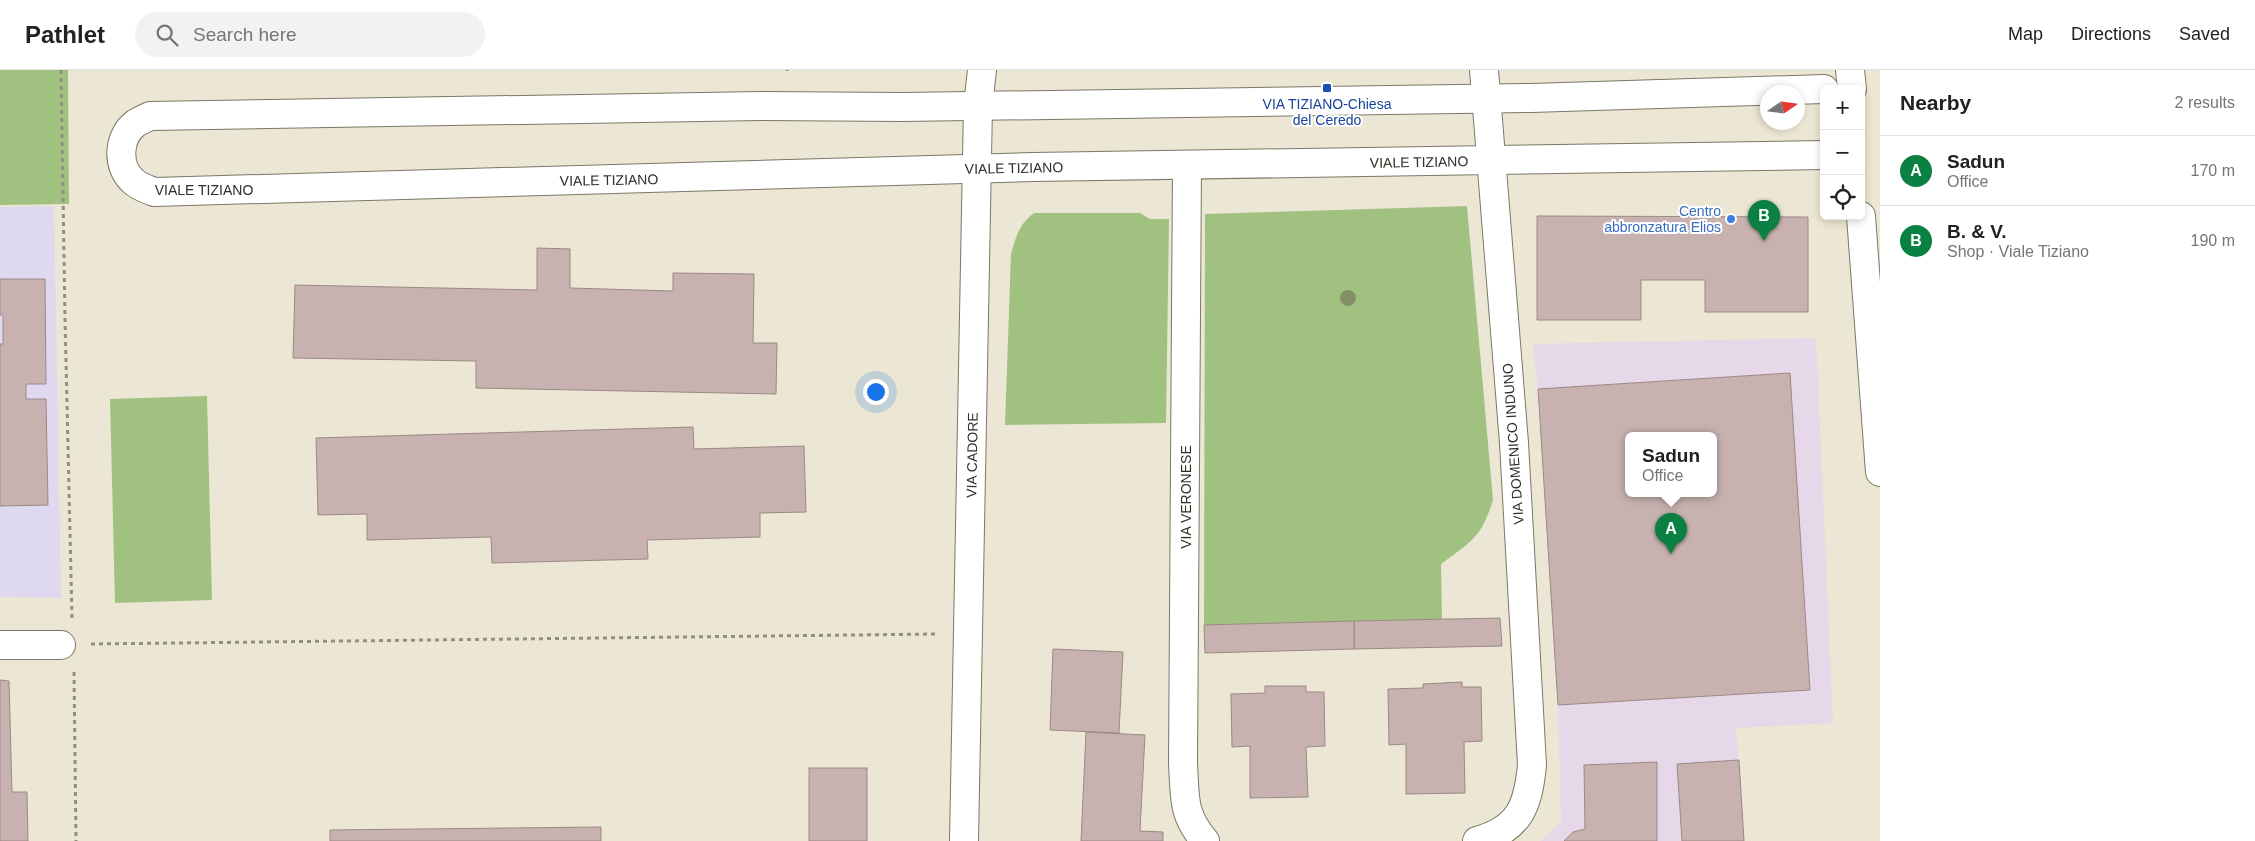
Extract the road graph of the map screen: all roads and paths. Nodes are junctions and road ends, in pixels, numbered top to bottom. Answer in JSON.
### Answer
{"nodes":[{"id":1,"x":61,"y":70,"type":"edge"},
{"id":2,"x":982,"y":70,"type":"edge"},
{"id":3,"x":1484,"y":70,"type":"edge"},
{"id":4,"x":1850,"y":70,"type":"edge"},
{"id":5,"x":1852,"y":85,"type":"edge"},
{"id":6,"x":1820,"y":89,"type":"edge"},
{"id":7,"x":1487,"y":99,"type":"junction"},
{"id":8,"x":978,"y":106,"type":"junction"},
{"id":9,"x":1820,"y":155,"type":"edge"},
{"id":10,"x":1491,"y":160,"type":"junction"},
{"id":11,"x":1187,"y":165,"type":"junction"},
{"id":12,"x":978,"y":169,"type":"junction"},
{"id":13,"x":1861,"y":220,"type":"edge"},
{"id":14,"x":1880,"y":472,"type":"edge"},
{"id":15,"x":943,"y":634,"type":"dead end"},
{"id":16,"x":0,"y":645,"type":"edge"},
{"id":17,"x":67,"y":645,"type":"junction"},
{"id":18,"x":1199,"y":834,"type":"edge"},
{"id":19,"x":76,"y":841,"type":"edge"},
{"id":20,"x":964,"y":841,"type":"edge"},
{"id":21,"x":1477,"y":841,"type":"edge"}],
"edges":[{"from":1,"to":17,"type":"path"},
{"from":2,"to":8,"type":"street","name":"VIA CADORE"},
{"from":3,"to":7,"type":"street","name":"VIA DOMENICO INDUNO"},
{"from":4,"to":5,"type":"street"},
{"from":6,"to":7,"type":"street","name":"VIALE TIZIANO"},
{"from":7,"to":8,"type":"street","name":"VIALE TIZIANO"},
{"from":7,"to":10,"type":"street","name":"VIA DOMENICO INDUNO"},
{"from":8,"to":12,"type":"street","name":"VIA CADORE"},
{"from":8,"to":12,"type":"street","name":"VIALE TIZIANO"},
{"from":9,"to":10,"type":"street","name":"VIALE TIZIANO"},
{"from":10,"to":11,"type":"street","name":"VIALE TIZIANO"},
{"from":10,"to":21,"type":"street","name":"VIA DOMENICO INDUNO"},
{"from":11,"to":12,"type":"street","name":"VIALE TIZIANO"},
{"from":11,"to":18,"type":"street","name":"VIA VERONESE"},
{"from":12,"to":20,"type":"street","name":"VIA CADORE"},
{"from":13,"to":14,"type":"street"},
{"from":15,"to":17,"type":"path"},
{"from":16,"to":17,"type":"street"},
{"from":17,"to":19,"type":"path"}]}
